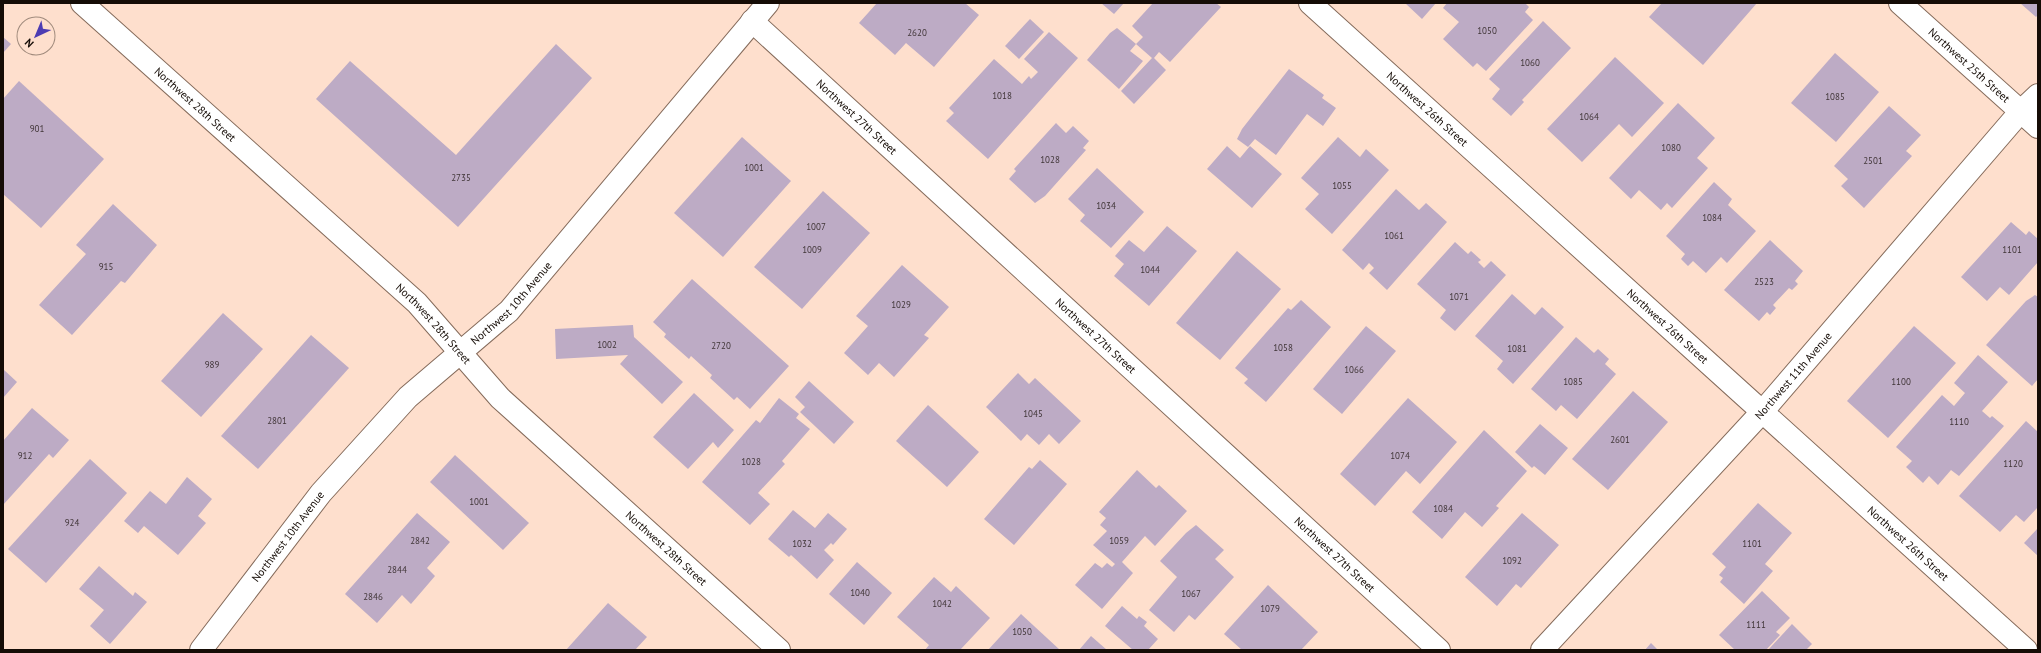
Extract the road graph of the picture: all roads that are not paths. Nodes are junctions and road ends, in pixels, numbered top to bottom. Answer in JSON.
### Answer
{"nodes":[{"id":1,"x":82,"y":3,"type":"edge"},
{"id":2,"x":768,"y":3,"type":"edge"},
{"id":3,"x":1310,"y":3,"type":"edge"},
{"id":4,"x":1900,"y":3,"type":"edge"},
{"id":5,"x":752,"y":21,"type":"junction"},
{"id":6,"x":2038,"y":95,"type":"edge"},
{"id":7,"x":2021,"y":111,"type":"junction"},
{"id":8,"x":2038,"y":127,"type":"edge"},
{"id":9,"x":460,"y":353,"type":"junction"},
{"id":10,"x":1762,"y":412,"type":"junction"},
{"id":11,"x":201,"y":650,"type":"edge"},
{"id":12,"x":779,"y":650,"type":"edge"},
{"id":13,"x":1439,"y":650,"type":"edge"},
{"id":14,"x":1542,"y":650,"type":"edge"},
{"id":15,"x":2026,"y":650,"type":"edge"}],
"edges":[{"from":1,"to":9,"type":"street","name":"Northwest 28th Street"},
{"from":2,"to":5,"type":"street","name":"Northwest 10th Avenue"},
{"from":3,"to":10,"type":"street","name":"Northwest 26th Street"},
{"from":4,"to":7,"type":"street","name":"Northwest 25th Street"},
{"from":5,"to":9,"type":"street","name":"Northwest 10th Avenue"},
{"from":5,"to":13,"type":"street","name":"Northwest 27th Street"},
{"from":6,"to":7,"type":"street","name":"Northwest 11th Avenue"},
{"from":7,"to":8,"type":"street","name":"Northwest 25th Street"},
{"from":7,"to":10,"type":"street","name":"Northwest 11th Avenue"},
{"from":9,"to":11,"type":"street","name":"Northwest 10th Avenue"},
{"from":9,"to":12,"type":"street","name":"Northwest 28th Street"},
{"from":10,"to":14,"type":"street","name":"Northwest 11th Avenue"},
{"from":10,"to":15,"type":"street","name":"Northwest 26th Street"}]}
